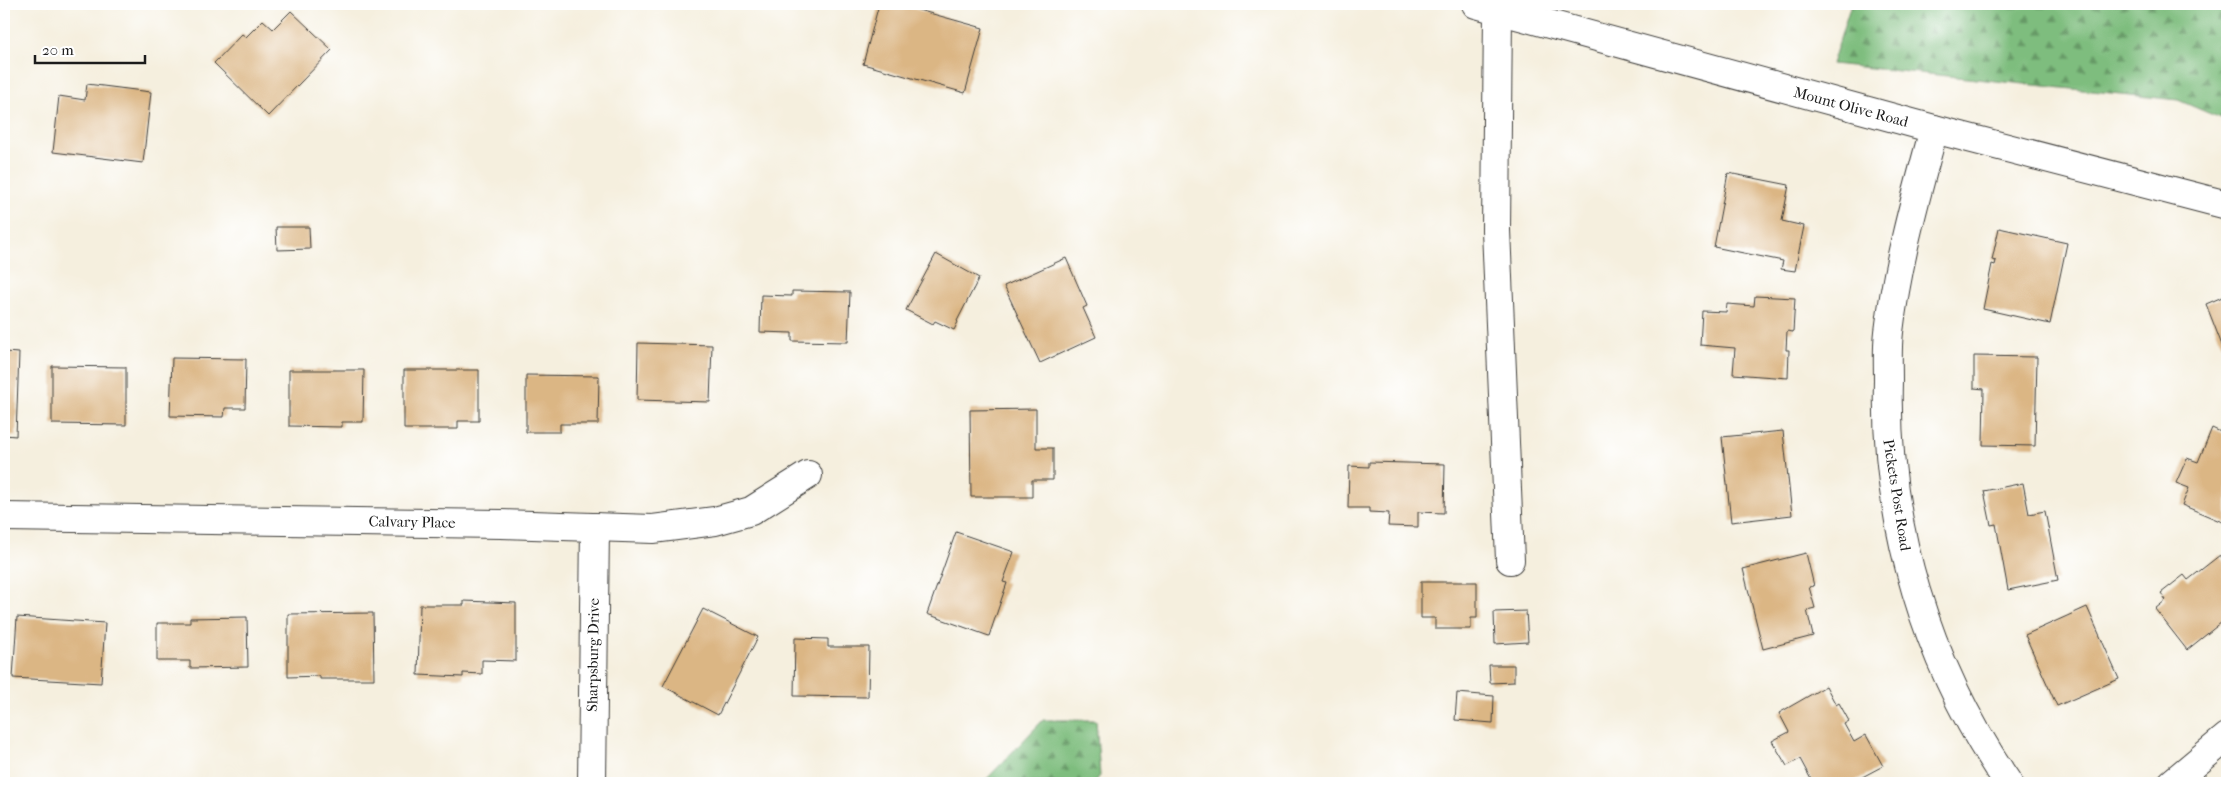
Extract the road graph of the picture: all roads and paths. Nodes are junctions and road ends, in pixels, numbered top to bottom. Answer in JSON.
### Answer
{"nodes":[{"id":1,"x":1488,"y":7,"type":"edge"},
{"id":2,"x":1934,"y":129,"type":"junction"},
{"id":3,"x":2227,"y":205,"type":"edge"},
{"id":4,"x":808,"y":476,"type":"dead end"},
{"id":5,"x":4,"y":517,"type":"edge"},
{"id":6,"x":595,"y":527,"type":"junction"},
{"id":7,"x":1510,"y":560,"type":"dead end"},
{"id":8,"x":2227,"y":737,"type":"edge"},
{"id":9,"x":592,"y":783,"type":"edge"},
{"id":10,"x":2008,"y":783,"type":"edge"},
{"id":11,"x":2172,"y":783,"type":"edge"}],
"edges":[{"from":1,"to":2,"type":"street","name":"Mount Olive Road"},
{"from":1,"to":7,"type":"street"},
{"from":2,"to":3,"type":"street","name":"Mount Olive Road"},
{"from":2,"to":10,"type":"street","name":"Pickets Post Road"},
{"from":4,"to":6,"type":"street","name":"Calvary Place"},
{"from":5,"to":6,"type":"street","name":"Calvary Place"},
{"from":6,"to":9,"type":"street","name":"Sharpsburg Drive"},
{"from":8,"to":11,"type":"street"}]}
